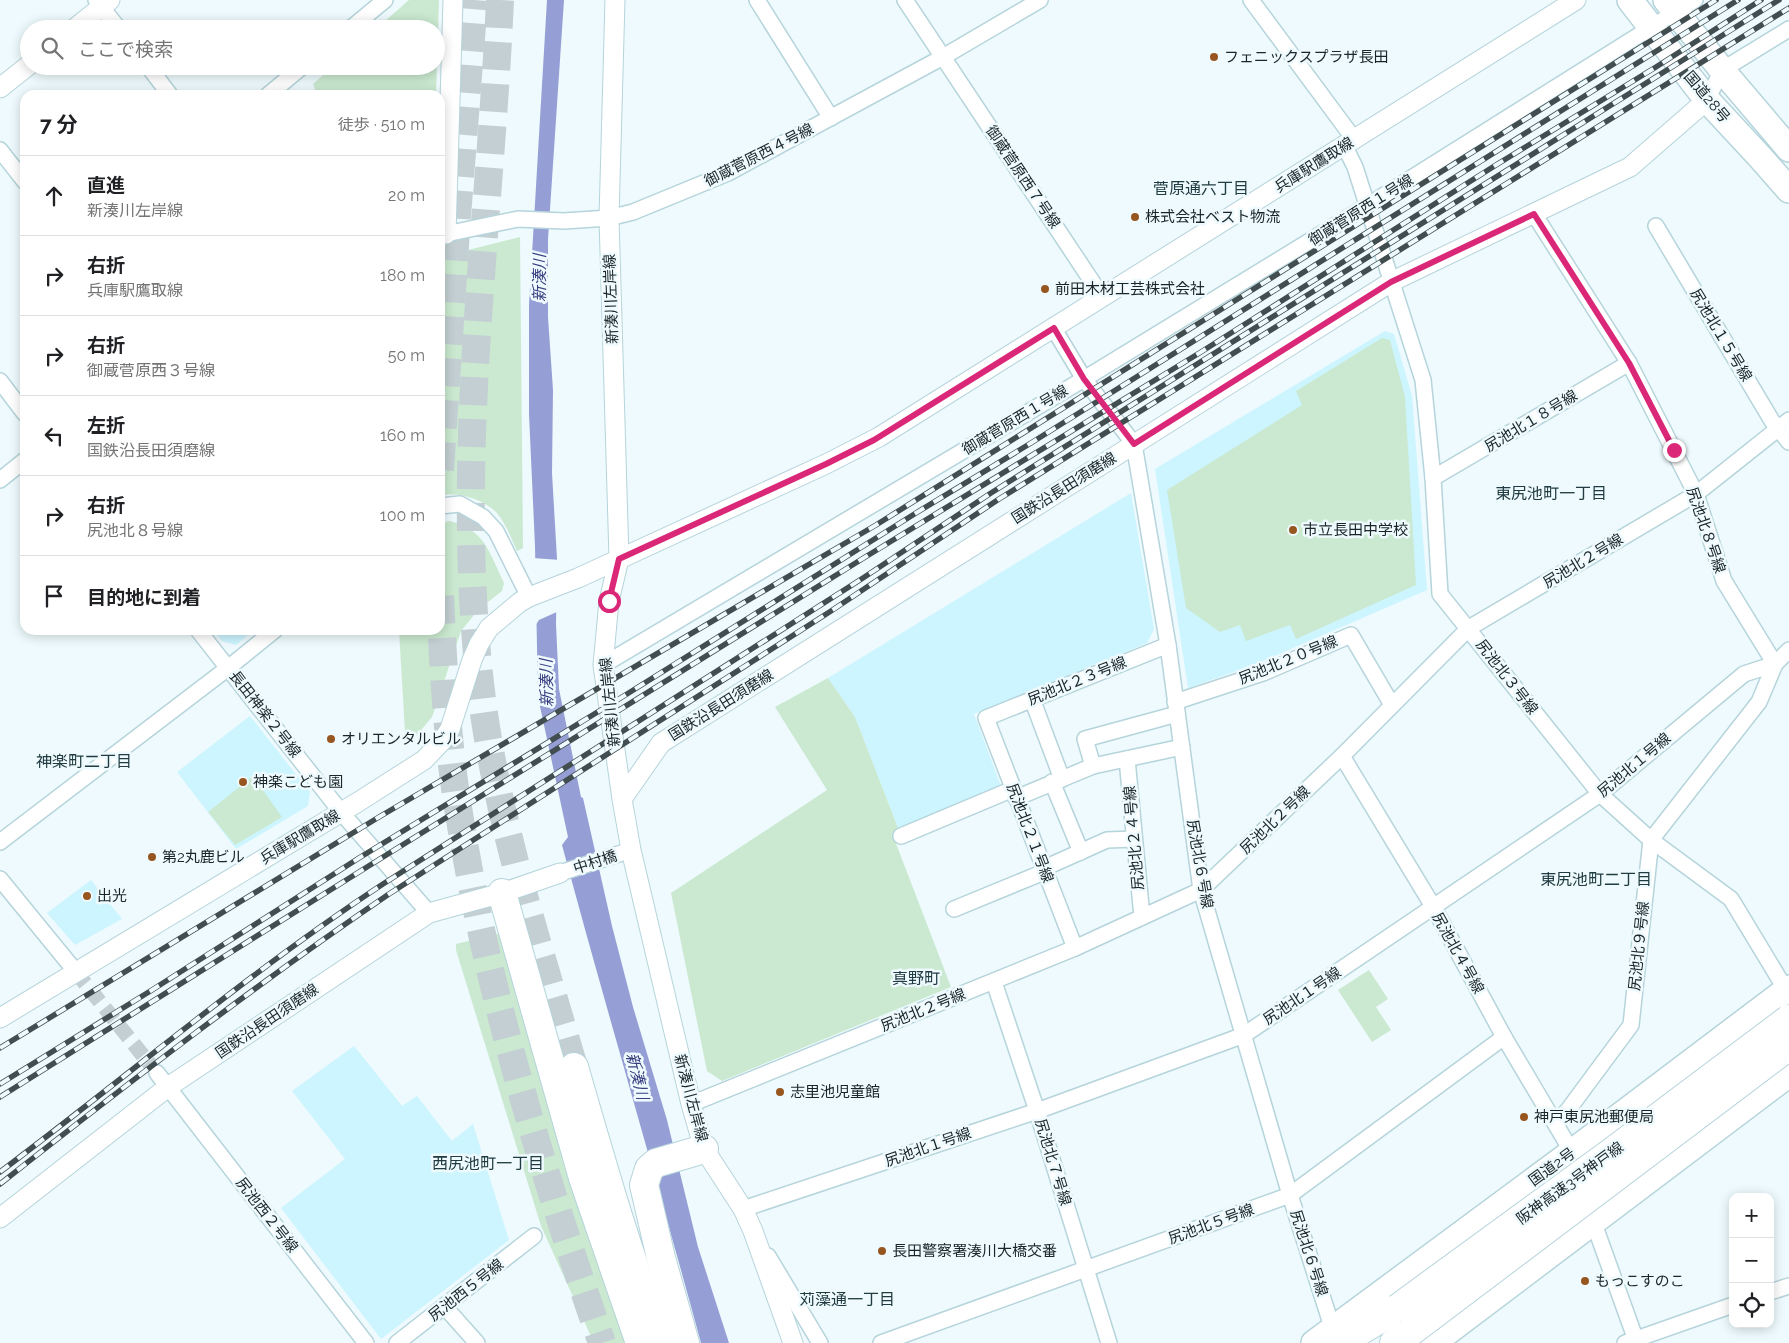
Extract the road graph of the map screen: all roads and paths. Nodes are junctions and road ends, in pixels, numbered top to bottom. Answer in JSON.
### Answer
{"nodes":[{"id":1,"x":385,"y":0,"type":"edge"},
{"id":2,"x":452,"y":0,"type":"edge"},
{"id":3,"x":615,"y":0,"type":"edge"},
{"id":4,"x":757,"y":0,"type":"edge"},
{"id":5,"x":905,"y":0,"type":"edge"},
{"id":6,"x":1040,"y":0,"type":"edge"},
{"id":7,"x":1251,"y":0,"type":"edge"},
{"id":8,"x":1576,"y":0,"type":"edge"},
{"id":9,"x":1630,"y":0,"type":"edge"},
{"id":10,"x":103,"y":2,"type":"edge"},
{"id":11,"x":1679,"y":4,"type":"edge"},
{"id":12,"x":84,"y":20,"type":"edge"},
{"id":13,"x":114,"y":20,"type":"edge"},
{"id":14,"x":361,"y":20,"type":"edge"},
{"id":15,"x":1652,"y":28,"type":"junction"},
{"id":16,"x":1789,"y":29,"type":"edge"},
{"id":17,"x":943,"y":57,"type":"junction"},
{"id":18,"x":1722,"y":70,"type":"junction"},
{"id":19,"x":20,"y":72,"type":"edge"},
{"id":20,"x":155,"y":75,"type":"edge"},
{"id":21,"x":292,"y":75,"type":"edge"},
{"id":22,"x":0,"y":88,"type":"edge"},
{"id":23,"x":166,"y":90,"type":"edge"},
{"id":24,"x":274,"y":90,"type":"edge"},
{"id":25,"x":1708,"y":100,"type":"junction"},
{"id":26,"x":832,"y":118,"type":"junction"},
{"id":27,"x":1349,"y":142,"type":"junction"},
{"id":28,"x":1788,"y":146,"type":"edge"},
{"id":29,"x":0,"y":150,"type":"edge"},
{"id":30,"x":20,"y":176,"type":"edge"},
{"id":31,"x":445,"y":183,"type":"edge"},
{"id":32,"x":1789,"y":190,"type":"edge"},
{"id":33,"x":1367,"y":206,"type":"junction"},
{"id":34,"x":1534,"y":214,"type":"junction"},
{"id":35,"x":609,"y":218,"type":"junction"},
{"id":36,"x":1656,"y":226,"type":"dead end"},
{"id":37,"x":445,"y":235,"type":"edge"},
{"id":38,"x":1391,"y":282,"type":"junction"},
{"id":39,"x":1103,"y":298,"type":"junction"},
{"id":40,"x":1054,"y":328,"type":"junction"},
{"id":41,"x":1629,"y":363,"type":"junction"},
{"id":42,"x":1084,"y":379,"type":"junction"},
{"id":43,"x":0,"y":381,"type":"edge"},
{"id":44,"x":20,"y":407,"type":"edge"},
{"id":45,"x":1784,"y":424,"type":"edge"},
{"id":46,"x":1789,"y":442,"type":"edge"},
{"id":47,"x":1134,"y":444,"type":"junction"},
{"id":48,"x":20,"y":464,"type":"edge"},
{"id":49,"x":1434,"y":478,"type":"junction"},
{"id":50,"x":0,"y":480,"type":"edge"},
{"id":51,"x":1696,"y":494,"type":"junction"},
{"id":52,"x":445,"y":506,"type":"edge"},
{"id":53,"x":619,"y":559,"type":"junction"},
{"id":54,"x":531,"y":596,"type":"junction"},
{"id":55,"x":1469,"y":628,"type":"junction"},
{"id":56,"x":202,"y":635,"type":"edge"},
{"id":57,"x":269,"y":635,"type":"edge"},
{"id":58,"x":1168,"y":645,"type":"junction"},
{"id":59,"x":1789,"y":650,"type":"edge"},
{"id":60,"x":603,"y":664,"type":"junction"},
{"id":61,"x":1775,"y":664,"type":"junction"},
{"id":62,"x":228,"y":668,"type":"junction"},
{"id":63,"x":1032,"y":699,"type":"junction"},
{"id":64,"x":1392,"y":705,"type":"junction"},
{"id":65,"x":1176,"y":708,"type":"junction"},
{"id":66,"x":986,"y":718,"type":"joint"},
{"id":67,"x":1182,"y":747,"type":"junction"},
{"id":68,"x":1342,"y":756,"type":"junction"},
{"id":69,"x":1127,"y":759,"type":"junction"},
{"id":70,"x":1093,"y":766,"type":"junction"},
{"id":71,"x":1057,"y":780,"type":"junction"},
{"id":72,"x":1014,"y":794,"type":"junction"},
{"id":73,"x":1600,"y":794,"type":"junction"},
{"id":74,"x":622,"y":799,"type":"junction"},
{"id":75,"x":341,"y":812,"type":"junction"},
{"id":76,"x":900,"y":836,"type":"dead end"},
{"id":77,"x":1134,"y":839,"type":"junction"},
{"id":78,"x":1651,"y":840,"type":"junction"},
{"id":79,"x":0,"y":842,"type":"edge"},
{"id":80,"x":631,"y":850,"type":"junction"},
{"id":81,"x":1081,"y":852,"type":"junction"},
{"id":82,"x":1044,"y":872,"type":"junction"},
{"id":83,"x":560,"y":873,"type":"joint"},
{"id":84,"x":0,"y":879,"type":"edge"},
{"id":85,"x":1201,"y":890,"type":"junction"},
{"id":86,"x":502,"y":893,"type":"junction"},
{"id":87,"x":1434,"y":908,"type":"junction"},
{"id":88,"x":954,"y":909,"type":"dead end"},
{"id":89,"x":429,"y":913,"type":"junction"},
{"id":90,"x":1142,"y":917,"type":"junction"},
{"id":91,"x":1075,"y":948,"type":"junction"},
{"id":92,"x":76,"y":972,"type":"junction"},
{"id":93,"x":994,"y":982,"type":"junction"},
{"id":94,"x":1788,"y":989,"type":"edge"},
{"id":95,"x":0,"y":1018,"type":"edge"},
{"id":96,"x":1789,"y":1019,"type":"edge"},
{"id":97,"x":1244,"y":1035,"type":"junction"},
{"id":98,"x":1504,"y":1037,"type":"junction"},
{"id":99,"x":1789,"y":1046,"type":"edge"},
{"id":100,"x":574,"y":1067,"type":"tunnel mouth"},
{"id":101,"x":1789,"y":1074,"type":"edge"},
{"id":102,"x":162,"y":1080,"type":"junction"},
{"id":103,"x":691,"y":1104,"type":"junction"},
{"id":104,"x":1037,"y":1110,"type":"junction"},
{"id":105,"x":1555,"y":1123,"type":"junction"},
{"id":106,"x":695,"y":1151,"type":"junction"},
{"id":107,"x":1572,"y":1152,"type":"junction"},
{"id":108,"x":1290,"y":1195,"type":"junction"},
{"id":109,"x":743,"y":1209,"type":"junction"},
{"id":110,"x":0,"y":1218,"type":"edge"},
{"id":111,"x":1593,"y":1222,"type":"junction"},
{"id":112,"x":753,"y":1232,"type":"junction"},
{"id":113,"x":534,"y":1236,"type":"dead end"},
{"id":114,"x":1087,"y":1270,"type":"junction"},
{"id":115,"x":1789,"y":1286,"type":"edge"},
{"id":116,"x":1774,"y":1291,"type":"edge"},
{"id":117,"x":444,"y":1306,"type":"junction"},
{"id":118,"x":1729,"y":1306,"type":"edge"},
{"id":119,"x":1334,"y":1340,"type":"edge"},
{"id":120,"x":677,"y":1341,"type":"edge"},
{"id":121,"x":1633,"y":1342,"type":"edge"},
{"id":122,"x":366,"y":1343,"type":"edge"},
{"id":123,"x":397,"y":1343,"type":"edge"},
{"id":124,"x":477,"y":1343,"type":"edge"},
{"id":125,"x":640,"y":1343,"type":"edge"},
{"id":126,"x":793,"y":1343,"type":"edge"},
{"id":127,"x":820,"y":1343,"type":"edge"},
{"id":128,"x":881,"y":1343,"type":"edge"},
{"id":129,"x":1109,"y":1343,"type":"edge"},
{"id":130,"x":1394,"y":1343,"type":"edge"},
{"id":131,"x":1433,"y":1343,"type":"edge"}],
"edges":[{"from":1,"to":14,"type":"street"},
{"from":2,"to":31,"type":"street"},
{"from":3,"to":35,"type":"street","name":"新湊川左岸線"},
{"from":4,"to":26,"type":"street"},
{"from":5,"to":17,"type":"street","name":"御蔵菅原西７号線"},
{"from":6,"to":17,"type":"street","name":"御蔵菅原西４号線"},
{"from":7,"to":27,"type":"street","name":"尻池北３号線"},
{"from":8,"to":27,"type":"street","name":"兵庫駅鷹取線"},
{"from":9,"to":15,"type":"highway","name":"国道28号"},
{"from":10,"to":12,"type":"street"},
{"from":10,"to":13,"type":"street"},
{"from":11,"to":15,"type":"street","name":"御蔵菅原西１号線"},
{"from":11,"to":18,"type":"highway","name":"国道28号"},
{"from":15,"to":25,"type":"highway","name":"国道28号"},
{"from":15,"to":33,"type":"street","name":"御蔵菅原西１号線"},
{"from":16,"to":18,"type":"street"},
{"from":17,"to":26,"type":"street","name":"御蔵菅原西４号線"},
{"from":17,"to":39,"type":"street","name":"御蔵菅原西７号線"},
{"from":18,"to":25,"type":"street"},
{"from":18,"to":28,"type":"highway","name":"国道28号"},
{"from":19,"to":22,"type":"street"},
{"from":20,"to":23,"type":"street"},
{"from":21,"to":24,"type":"street"},
{"from":25,"to":32,"type":"highway","name":"国道28号"},
{"from":25,"to":34,"type":"street","name":"国鉄沿長田須磨線"},
{"from":26,"to":35,"type":"street","name":"御蔵菅原西４号線"},
{"from":27,"to":33,"type":"street","name":"尻池北３号線"},
{"from":27,"to":39,"type":"street","name":"兵庫駅鷹取線"},
{"from":29,"to":30,"type":"street"},
{"from":33,"to":38,"type":"street","name":"尻池北３号線"},
{"from":33,"to":42,"type":"street","name":"御蔵菅原西１号線"},
{"from":34,"to":38,"type":"street","name":"国鉄沿長田須磨線"},
{"from":34,"to":41,"type":"street","name":"尻池北８号線"},
{"from":35,"to":37,"type":"street","name":"御蔵菅原西４号線"},
{"from":35,"to":53,"type":"street","name":"新湊川左岸線"},
{"from":36,"to":45,"type":"street","name":"尻池北１５号線"},
{"from":38,"to":47,"type":"street","name":"国鉄沿長田須磨線"},
{"from":38,"to":49,"type":"street","name":"尻池北３号線"},
{"from":39,"to":40,"type":"street","name":"兵庫駅鷹取線"},
{"from":40,"to":42,"type":"street"},
{"from":40,"to":53,"type":"street","name":"兵庫駅鷹取線"},
{"from":41,"to":49,"type":"street","name":"尻池北１８号線"},
{"from":41,"to":51,"type":"street","name":"尻池北８号線"},
{"from":42,"to":47,"type":"street"},
{"from":42,"to":60,"type":"street","name":"御蔵菅原西１号線"},
{"from":43,"to":44,"type":"street"},
{"from":45,"to":46,"type":"street","name":"尻池北１５号線"},
{"from":45,"to":51,"type":"street","name":"尻池北２号線"},
{"from":47,"to":58,"type":"street","name":"尻池北６号線"},
{"from":47,"to":74,"type":"street","name":"国鉄沿長田須磨線"},
{"from":48,"to":50,"type":"street"},
{"from":49,"to":55,"type":"street","name":"尻池北３号線"},
{"from":51,"to":55,"type":"street","name":"尻池北２号線"},
{"from":51,"to":61,"type":"street","name":"尻池北８号線"},
{"from":52,"to":54,"type":"street"},
{"from":53,"to":54,"type":"street","name":"兵庫駅鷹取線"},
{"from":53,"to":60,"type":"street","name":"新湊川左岸線"},
{"from":54,"to":75,"type":"street","name":"兵庫駅鷹取線"},
{"from":55,"to":64,"type":"street","name":"尻池北２号線"},
{"from":55,"to":73,"type":"street","name":"尻池北３号線"},
{"from":56,"to":62,"type":"street","name":"長田神楽２号線"},
{"from":57,"to":62,"type":"street"},
{"from":58,"to":63,"type":"street","name":"尻池北２３号線"},
{"from":58,"to":65,"type":"street","name":"尻池北６号線"},
{"from":59,"to":61,"type":"street","name":"尻池北１号線"},
{"from":60,"to":74,"type":"street","name":"新湊川左岸線"},
{"from":61,"to":73,"type":"street","name":"尻池北１号線"},
{"from":61,"to":78,"type":"street"},
{"from":62,"to":75,"type":"street","name":"長田神楽２号線"},
{"from":62,"to":79,"type":"street"},
{"from":63,"to":66,"type":"street","name":"尻池北２３号線"},
{"from":63,"to":71,"type":"street"},
{"from":64,"to":65,"type":"street","name":"尻池北２０号線"},
{"from":64,"to":68,"type":"street","name":"尻池北２号線"},
{"from":65,"to":67,"type":"street","name":"尻池北６号線"},
{"from":65,"to":70,"type":"street"},
{"from":66,"to":72,"type":"street","name":"尻池北２１号線"},
{"from":67,"to":69,"type":"street"},
{"from":67,"to":85,"type":"street","name":"尻池北６号線"},
{"from":68,"to":85,"type":"street","name":"尻池北２号線"},
{"from":68,"to":87,"type":"street","name":"尻池北４号線"},
{"from":69,"to":70,"type":"street"},
{"from":69,"to":77,"type":"street","name":"尻池北２４号線"},
{"from":70,"to":71,"type":"street"},
{"from":71,"to":72,"type":"street"},
{"from":71,"to":81,"type":"street"},
{"from":72,"to":76,"type":"street"},
{"from":72,"to":82,"type":"street","name":"尻池北２１号線"},
{"from":73,"to":78,"type":"street","name":"尻池北３号線"},
{"from":73,"to":87,"type":"street","name":"尻池北１号線"},
{"from":74,"to":80,"type":"street","name":"新湊川左岸線"},
{"from":75,"to":89,"type":"street","name":"長田神楽２号線"},
{"from":75,"to":92,"type":"street","name":"兵庫駅鷹取線"},
{"from":77,"to":81,"type":"street"},
{"from":77,"to":90,"type":"street","name":"尻池北２４号線"},
{"from":78,"to":94,"type":"street","name":"尻池北３号線"},
{"from":78,"to":105,"type":"street","name":"尻池北９号線"},
{"from":80,"to":83,"type":"street","name":"中村橋"},
{"from":80,"to":103,"type":"street","name":"新湊川左岸線"},
{"from":81,"to":82,"type":"street"},
{"from":82,"to":88,"type":"street"},
{"from":82,"to":91,"type":"street","name":"尻池北２１号線"},
{"from":83,"to":86,"type":"street","name":"国鉄沿長田須磨線"},
{"from":84,"to":92,"type":"street"},
{"from":85,"to":90,"type":"street","name":"尻池北２号線"},
{"from":85,"to":97,"type":"street","name":"尻池北６号線"},
{"from":86,"to":89,"type":"street","name":"国鉄沿長田須磨線"},
{"from":86,"to":125,"type":"highway"},
{"from":87,"to":97,"type":"street","name":"尻池北１号線"},
{"from":87,"to":98,"type":"street","name":"尻池北４号線"},
{"from":89,"to":102,"type":"street","name":"国鉄沿長田須磨線"},
{"from":90,"to":91,"type":"street","name":"尻池北２号線"},
{"from":91,"to":93,"type":"street","name":"尻池北２号線"},
{"from":92,"to":95,"type":"street","name":"兵庫駅鷹取線"},
{"from":93,"to":103,"type":"street","name":"尻池北２号線"},
{"from":93,"to":104,"type":"street","name":"尻池北７号線"},
{"from":94,"to":107,"type":"highway","name":"国道2号"},
{"from":96,"to":119,"type":"highway","name":"阪神高速3号神戸線","bridge":true},
{"from":97,"to":104,"type":"street","name":"尻池北１号線"},
{"from":97,"to":108,"type":"street","name":"尻池北６号線"},
{"from":98,"to":105,"type":"street","name":"尻池北４号線"},
{"from":98,"to":108,"type":"street","name":"尻池北５号線"},
{"from":99,"to":130,"type":"highway","name":"阪神高速3号神戸線","bridge":true},
{"from":100,"to":120,"type":"highway"},
{"from":101,"to":111,"type":"highway"},
{"from":102,"to":110,"type":"street","name":"国鉄沿長田須磨線"},
{"from":102,"to":122,"type":"street","name":"尻池西２号線"},
{"from":103,"to":106,"type":"street","name":"新湊川左岸線"},
{"from":104,"to":109,"type":"street","name":"尻池北１号線"},
{"from":104,"to":114,"type":"street","name":"尻池北７号線"},
{"from":105,"to":107,"type":"street","name":"尻池北４号線"},
{"from":106,"to":109,"type":"street","name":"新湊川左岸線"},
{"from":106,"to":120,"type":"highway"},
{"from":107,"to":111,"type":"street"},
{"from":107,"to":119,"type":"highway","name":"国道2号"},
{"from":108,"to":114,"type":"street","name":"尻池北５号線"},
{"from":108,"to":119,"type":"street","name":"尻池北６号線"},
{"from":109,"to":112,"type":"street","name":"新湊川左岸線"},
{"from":111,"to":121,"type":"street"},
{"from":111,"to":131,"type":"highway"},
{"from":112,"to":126,"type":"street","name":"新湊川左岸線"},
{"from":112,"to":127,"type":"street","name":"新湊川左岸線"},
{"from":113,"to":117,"type":"street","name":"尻池西５号線"},
{"from":114,"to":128,"type":"street","name":"尻池北５号線"},
{"from":114,"to":129,"type":"street","name":"尻池北７号線"},
{"from":115,"to":116,"type":"street"},
{"from":117,"to":123,"type":"street","name":"尻池西５号線"},
{"from":117,"to":124,"type":"street"},
{"from":118,"to":121,"type":"street"}]}
